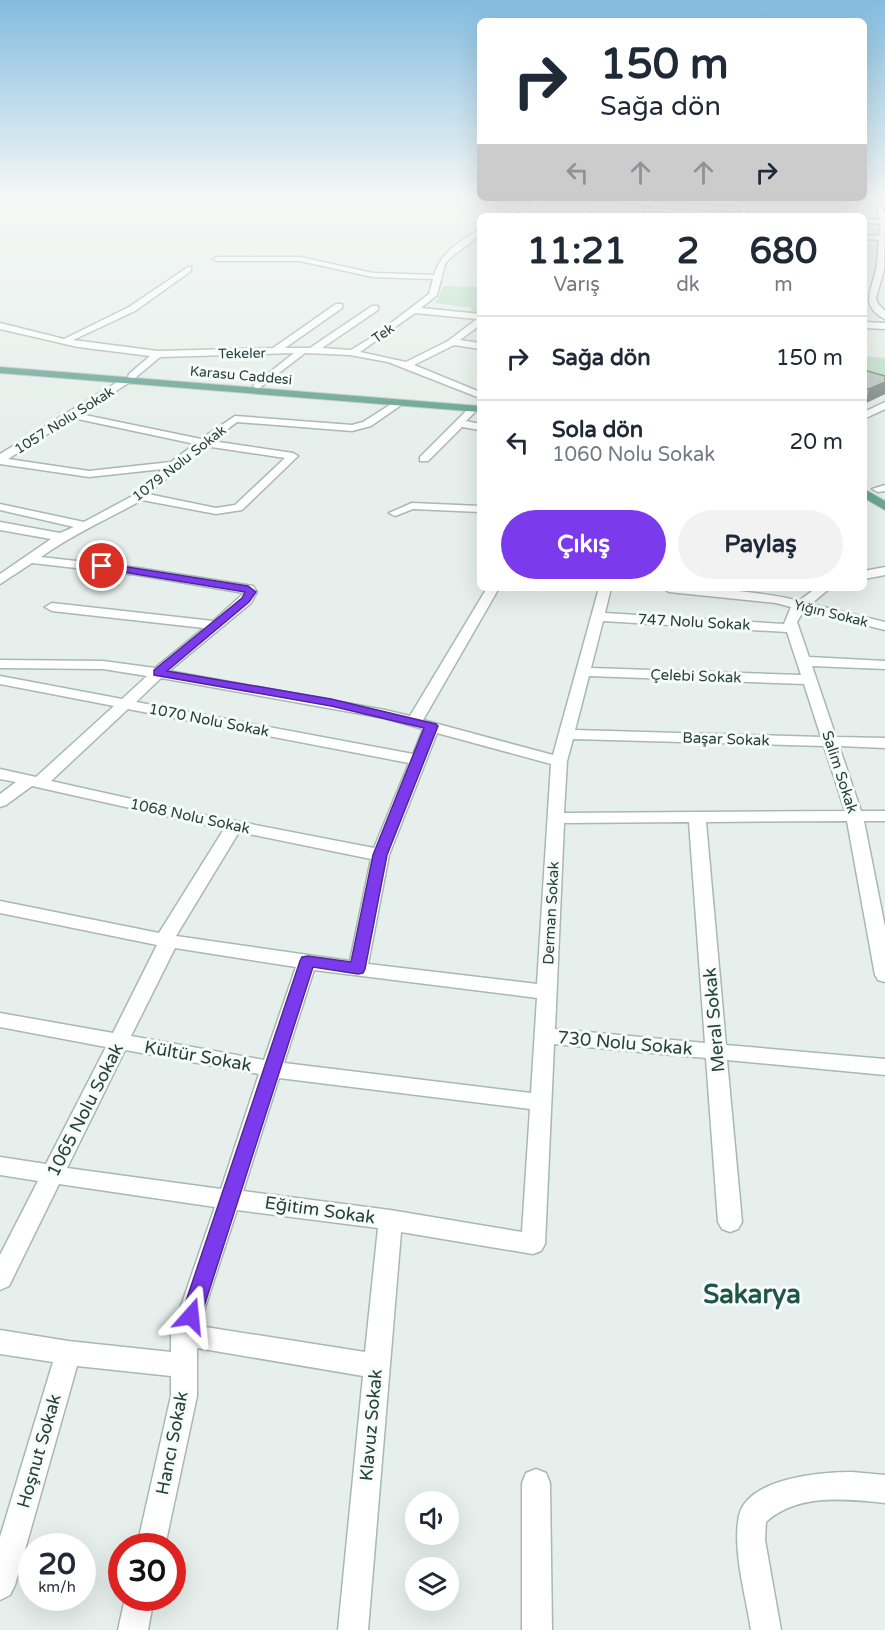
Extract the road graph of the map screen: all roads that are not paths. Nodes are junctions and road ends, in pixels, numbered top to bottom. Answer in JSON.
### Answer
{"nodes":[{"id":1,"x":182,"y":272,"type":"edge"},
{"id":2,"x":361,"y":272,"type":"edge"},
{"id":3,"x":438,"y":272,"type":"edge"},
{"id":4,"x":875,"y":272,"type":"edge"},
{"id":5,"x":436,"y":277,"type":"junction"},
{"id":6,"x":870,"y":299,"type":"edge"},
{"id":7,"x":339,"y":306,"type":"dead end"},
{"id":8,"x":885,"y":306,"type":"edge"},
{"id":9,"x":375,"y":308,"type":"dead end"},
{"id":10,"x":414,"y":310,"type":"junction"},
{"id":11,"x":885,"y":316,"type":"edge"},
{"id":12,"x":477,"y":319,"type":"edge"},
{"id":13,"x":477,"y":322,"type":"edge"},
{"id":14,"x":867,"y":325,"type":"edge"},
{"id":15,"x":0,"y":326,"type":"edge"},
{"id":16,"x":885,"y":326,"type":"edge"},
{"id":17,"x":867,"y":334,"type":"edge"},
{"id":18,"x":885,"y":335,"type":"edge"},
{"id":19,"x":67,"y":340,"type":"junction"},
{"id":20,"x":453,"y":342,"type":"junction"},
{"id":21,"x":477,"y":346,"type":"edge"},
{"id":22,"x":272,"y":352,"type":"junction"},
{"id":23,"x":306,"y":352,"type":"junction"},
{"id":24,"x":352,"y":353,"type":"junction"},
{"id":25,"x":158,"y":354,"type":"junction"},
{"id":26,"x":0,"y":365,"type":"edge"},
{"id":27,"x":406,"y":365,"type":"junction"},
{"id":28,"x":0,"y":370,"type":"edge"},
{"id":29,"x":130,"y":378,"type":"junction"},
{"id":30,"x":258,"y":386,"type":"junction"},
{"id":31,"x":477,"y":394,"type":"edge"},
{"id":32,"x":399,"y":403,"type":"junction"},
{"id":33,"x":885,"y":405,"type":"edge"},
{"id":34,"x":477,"y":407,"type":"edge"},
{"id":35,"x":477,"y":407,"type":"edge"},
{"id":36,"x":477,"y":408,"type":"edge"},
{"id":37,"x":867,"y":414,"type":"edge"},
{"id":38,"x":885,"y":415,"type":"edge"},
{"id":39,"x":72,"y":416,"type":"junction"},
{"id":40,"x":459,"y":423,"type":"junction"},
{"id":41,"x":867,"y":424,"type":"edge"},
{"id":42,"x":477,"y":426,"type":"edge"},
{"id":43,"x":203,"y":443,"type":"junction"},
{"id":44,"x":424,"y":459,"type":"dead end"},
{"id":45,"x":0,"y":460,"type":"edge"},
{"id":46,"x":174,"y":465,"type":"junction"},
{"id":47,"x":867,"y":482,"type":"edge"},
{"id":48,"x":883,"y":490,"type":"edge"},
{"id":49,"x":867,"y":495,"type":"edge"},
{"id":50,"x":140,"y":496,"type":"junction"},
{"id":51,"x":885,"y":506,"type":"edge"},
{"id":52,"x":0,"y":507,"type":"edge"},
{"id":53,"x":477,"y":509,"type":"edge"},
{"id":54,"x":395,"y":513,"type":"dead end"},
{"id":55,"x":83,"y":525,"type":"junction"},
{"id":56,"x":0,"y":526,"type":"edge"},
{"id":57,"x":61,"y":537,"type":"junction"},
{"id":58,"x":27,"y":560,"type":"junction"},
{"id":59,"x":885,"y":571,"type":"edge"},
{"id":60,"x":867,"y":574,"type":"edge"},
{"id":61,"x":0,"y":580,"type":"edge"},
{"id":62,"x":491,"y":591,"type":"edge"},
{"id":63,"x":604,"y":591,"type":"edge"},
{"id":64,"x":703,"y":591,"type":"edge"},
{"id":65,"x":820,"y":591,"type":"edge"},
{"id":66,"x":801,"y":605,"type":"junction"},
{"id":67,"x":52,"y":607,"type":"dead end"},
{"id":68,"x":598,"y":617,"type":"junction"},
{"id":69,"x":216,"y":625,"type":"junction"},
{"id":70,"x":885,"y":626,"type":"edge"},
{"id":71,"x":791,"y":628,"type":"junction"},
{"id":72,"x":802,"y":661,"type":"junction"},
{"id":73,"x":0,"y":664,"type":"edge"},
{"id":74,"x":885,"y":665,"type":"edge"},
{"id":75,"x":158,"y":672,"type":"junction"},
{"id":76,"x":583,"y":672,"type":"junction"},
{"id":77,"x":0,"y":680,"type":"edge"},
{"id":78,"x":809,"y":680,"type":"junction"},
{"id":79,"x":126,"y":704,"type":"junction"},
{"id":80,"x":414,"y":722,"type":"junction"},
{"id":81,"x":432,"y":726,"type":"junction"},
{"id":82,"x":567,"y":734,"type":"junction"},
{"id":83,"x":831,"y":742,"type":"junction"},
{"id":84,"x":885,"y":743,"type":"edge"},
{"id":85,"x":418,"y":760,"type":"junction"},
{"id":86,"x":560,"y":761,"type":"junction"},
{"id":87,"x":0,"y":774,"type":"edge"},
{"id":88,"x":33,"y":783,"type":"junction"},
{"id":89,"x":0,"y":802,"type":"edge"},
{"id":90,"x":885,"y":816,"type":"edge"},
{"id":91,"x":855,"y":817,"type":"junction"},
{"id":92,"x":556,"y":818,"type":"junction"},
{"id":93,"x":697,"y":818,"type":"junction"},
{"id":94,"x":234,"y":826,"type":"junction"},
{"id":95,"x":380,"y":855,"type":"junction"},
{"id":96,"x":0,"y":907,"type":"edge"},
{"id":97,"x":167,"y":940,"type":"junction"},
{"id":98,"x":308,"y":961,"type":"junction"},
{"id":99,"x":358,"y":969,"type":"junction"},
{"id":100,"x":885,"y":975,"type":"edge"},
{"id":101,"x":547,"y":992,"type":"junction"},
{"id":102,"x":0,"y":1020,"type":"edge"},
{"id":103,"x":544,"y":1036,"type":"junction"},
{"id":104,"x":118,"y":1042,"type":"junction"},
{"id":105,"x":716,"y":1051,"type":"junction"},
{"id":106,"x":885,"y":1066,"type":"edge"},
{"id":107,"x":272,"y":1069,"type":"junction"},
{"id":108,"x":541,"y":1102,"type":"junction"},
{"id":109,"x":0,"y":1166,"type":"edge"},
{"id":110,"x":52,"y":1175,"type":"junction"},
{"id":111,"x":230,"y":1198,"type":"junction"},
{"id":112,"x":390,"y":1220,"type":"junction"},
{"id":113,"x":730,"y":1222,"type":"dead end"},
{"id":114,"x":533,"y":1244,"type":"joint"},
{"id":115,"x":0,"y":1279,"type":"edge"},
{"id":116,"x":184,"y":1335,"type":"junction"},
{"id":117,"x":0,"y":1342,"type":"edge"},
{"id":118,"x":68,"y":1353,"type":"junction"},
{"id":119,"x":184,"y":1365,"type":"junction"},
{"id":120,"x":377,"y":1366,"type":"junction"},
{"id":121,"x":536,"y":1483,"type":"dead end"},
{"id":122,"x":885,"y":1489,"type":"edge"},
{"id":123,"x":154,"y":1533,"type":"edge"},
{"id":124,"x":0,"y":1585,"type":"edge"},
{"id":125,"x":137,"y":1611,"type":"edge"},
{"id":126,"x":133,"y":1630,"type":"edge"},
{"id":127,"x":353,"y":1630,"type":"edge"},
{"id":128,"x":537,"y":1630,"type":"edge"},
{"id":129,"x":766,"y":1630,"type":"edge"}],
"edges":[{"from":1,"to":19,"type":"street"},
{"from":2,"to":5,"type":"street"},
{"from":3,"to":5,"type":"street","name":"Tek"},
{"from":4,"to":6,"type":"street"},
{"from":5,"to":10,"type":"street","name":"Tek"},
{"from":6,"to":8,"type":"street"},
{"from":6,"to":11,"type":"street"},
{"from":7,"to":22,"type":"street"},
{"from":9,"to":23,"type":"street"},
{"from":10,"to":12,"type":"street"},
{"from":10,"to":24,"type":"street","name":"Tek"},
{"from":13,"to":20,"type":"street"},
{"from":14,"to":16,"type":"street"},
{"from":15,"to":19,"type":"street","name":"Tekeler"},
{"from":17,"to":18,"type":"street"},
{"from":19,"to":25,"type":"street","name":"Tekeler"},
{"from":20,"to":21,"type":"street"},
{"from":20,"to":27,"type":"street"},
{"from":22,"to":23,"type":"street","name":"Tekeler"},
{"from":22,"to":25,"type":"street","name":"Tekeler"},
{"from":23,"to":24,"type":"street","name":"Tekeler"},
{"from":23,"to":30,"type":"street"},
{"from":24,"to":27,"type":"street","name":"Tekeler"},
{"from":25,"to":29,"type":"street","name":"1057 Nolu Sokak"},
{"from":26,"to":29,"type":"main road","name":"Karasu Caddesi"},
{"from":27,"to":31,"type":"street","name":"Tekeler"},
{"from":28,"to":29,"type":"main road","name":"Karasu Caddesi"},
{"from":29,"to":30,"type":"main road","name":"Karasu Caddesi"},
{"from":29,"to":32,"type":"main road","name":"Karasu Caddesi"},
{"from":29,"to":39,"type":"street","name":"1057 Nolu Sokak"},
{"from":30,"to":34,"type":"main road","name":"Karasu Caddesi"},
{"from":32,"to":35,"type":"main road","name":"Karasu Caddesi"},
{"from":32,"to":43,"type":"street","name":"1079 Nolu Sokak"},
{"from":33,"to":37,"type":"street"},
{"from":36,"to":40,"type":"street"},
{"from":38,"to":41,"type":"street"},
{"from":39,"to":43,"type":"street"},
{"from":39,"to":45,"type":"street","name":"1057 Nolu Sokak"},
{"from":40,"to":42,"type":"street"},
{"from":40,"to":44,"type":"street"},
{"from":43,"to":46,"type":"street","name":"1079 Nolu Sokak"},
{"from":43,"to":50,"type":"street"},
{"from":45,"to":46,"type":"street"},
{"from":46,"to":50,"type":"street","name":"1079 Nolu Sokak"},
{"from":47,"to":48,"type":"main road"},
{"from":49,"to":51,"type":"main road"},
{"from":50,"to":55,"type":"street","name":"1079 Nolu Sokak"},
{"from":52,"to":55,"type":"street"},
{"from":53,"to":54,"type":"street"},
{"from":55,"to":57,"type":"street","name":"1079 Nolu Sokak"},
{"from":56,"to":57,"type":"street"},
{"from":57,"to":58,"type":"street","name":"1079 Nolu Sokak"},
{"from":58,"to":61,"type":"street","name":"1079 Nolu Sokak"},
{"from":58,"to":69,"type":"street"},
{"from":59,"to":60,"type":"street"},
{"from":62,"to":80,"type":"street"},
{"from":63,"to":68,"type":"street","name":"Derman Sokak"},
{"from":64,"to":66,"type":"street","name":"Yığın Sokak"},
{"from":65,"to":66,"type":"street"},
{"from":66,"to":70,"type":"street","name":"Yığın Sokak"},
{"from":66,"to":71,"type":"street"},
{"from":67,"to":69,"type":"street"},
{"from":68,"to":71,"type":"street","name":"747 Nolu Sokak"},
{"from":68,"to":76,"type":"street","name":"Derman Sokak"},
{"from":69,"to":75,"type":"street"},
{"from":71,"to":72,"type":"street","name":"Salim Sokak"},
{"from":72,"to":74,"type":"street"},
{"from":72,"to":78,"type":"street","name":"Salim Sokak"},
{"from":73,"to":75,"type":"street"},
{"from":75,"to":79,"type":"street"},
{"from":75,"to":80,"type":"street"},
{"from":76,"to":78,"type":"street","name":"Çelebi Sokak"},
{"from":76,"to":82,"type":"street","name":"Derman Sokak"},
{"from":77,"to":79,"type":"street","name":"1070 Nolu Sokak"},
{"from":78,"to":83,"type":"street","name":"Salim Sokak"},
{"from":79,"to":85,"type":"street","name":"1070 Nolu Sokak"},
{"from":79,"to":88,"type":"street"},
{"from":80,"to":81,"type":"street"},
{"from":81,"to":85,"type":"street"},
{"from":81,"to":86,"type":"street"},
{"from":82,"to":83,"type":"street","name":"Başar Sokak"},
{"from":82,"to":86,"type":"street","name":"Derman Sokak"},
{"from":83,"to":84,"type":"street","name":"Başar Sokak"},
{"from":83,"to":91,"type":"street","name":"Salim Sokak"},
{"from":85,"to":95,"type":"street"},
{"from":86,"to":92,"type":"street","name":"Derman Sokak"},
{"from":87,"to":88,"type":"street","name":"1068 Nolu Sokak"},
{"from":88,"to":89,"type":"street"},
{"from":88,"to":94,"type":"street","name":"1068 Nolu Sokak"},
{"from":90,"to":91,"type":"street"},
{"from":91,"to":93,"type":"street"},
{"from":91,"to":100,"type":"street","name":"Salim Sokak"},
{"from":92,"to":93,"type":"street"},
{"from":92,"to":101,"type":"street","name":"Derman Sokak"},
{"from":93,"to":105,"type":"street","name":"Meral Sokak"},
{"from":94,"to":95,"type":"street","name":"1068 Nolu Sokak"},
{"from":94,"to":97,"type":"street","name":"1065 Nolu Sokak"},
{"from":95,"to":99,"type":"street"},
{"from":96,"to":97,"type":"street"},
{"from":97,"to":98,"type":"street"},
{"from":97,"to":104,"type":"street","name":"1065 Nolu Sokak"},
{"from":98,"to":99,"type":"street"},
{"from":98,"to":107,"type":"street","name":"Hancı Sokak"},
{"from":99,"to":101,"type":"street"},
{"from":101,"to":103,"type":"street","name":"Derman Sokak"},
{"from":102,"to":104,"type":"street","name":"Kültür Sokak"},
{"from":103,"to":105,"type":"street","name":"730 Nolu Sokak"},
{"from":103,"to":108,"type":"street","name":"Derman Sokak"},
{"from":104,"to":107,"type":"street","name":"Kültür Sokak"},
{"from":104,"to":110,"type":"street","name":"1065 Nolu Sokak"},
{"from":105,"to":106,"type":"street","name":"730 Nolu Sokak"},
{"from":105,"to":113,"type":"street","name":"Meral Sokak"},
{"from":107,"to":108,"type":"street","name":"Kültür Sokak"},
{"from":107,"to":111,"type":"street","name":"Hancı Sokak"},
{"from":108,"to":114,"type":"street","name":"Derman Sokak"},
{"from":109,"to":110,"type":"street","name":"Eğitim Sokak"},
{"from":110,"to":111,"type":"street","name":"Eğitim Sokak"},
{"from":110,"to":115,"type":"street","name":"1065 Nolu Sokak"},
{"from":111,"to":112,"type":"street","name":"Eğitim Sokak"},
{"from":111,"to":116,"type":"street","name":"Hancı Sokak"},
{"from":112,"to":114,"type":"street","name":"Eğitim Sokak"},
{"from":112,"to":120,"type":"street","name":"Klavuz Sokak"},
{"from":116,"to":119,"type":"street","name":"Hancı Sokak"},
{"from":116,"to":120,"type":"street"},
{"from":117,"to":118,"type":"street"},
{"from":118,"to":119,"type":"street"},
{"from":118,"to":124,"type":"street","name":"Hoşnut Sokak"},
{"from":119,"to":123,"type":"street","name":"Hancı Sokak"},
{"from":120,"to":127,"type":"street","name":"Klavuz Sokak"},
{"from":121,"to":128,"type":"street"},
{"from":122,"to":129,"type":"street"},
{"from":125,"to":126,"type":"street"}]}
